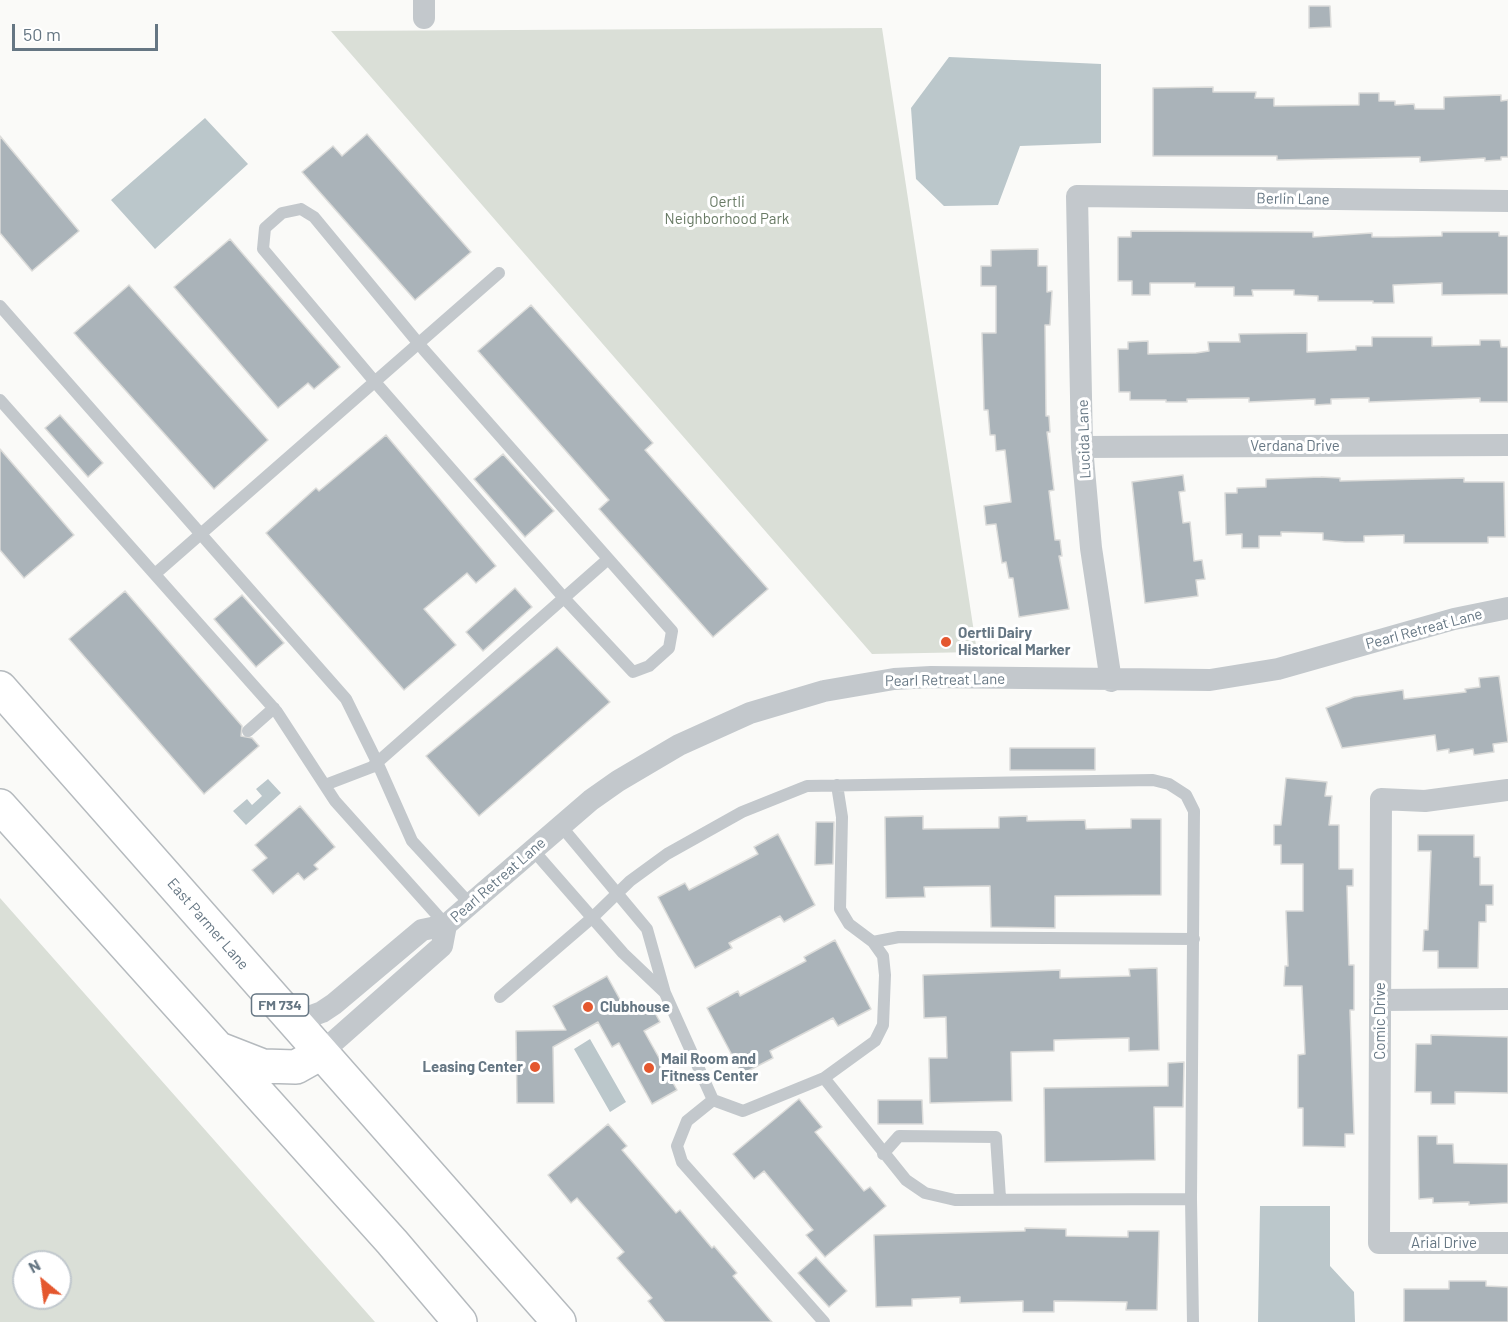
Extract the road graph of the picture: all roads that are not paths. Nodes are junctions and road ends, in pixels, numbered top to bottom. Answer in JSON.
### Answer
{"nodes":[{"id":1,"x":1077,"y":196,"type":"joint"},
{"id":2,"x":1508,"y":201,"type":"edge"},
{"id":3,"x":499,"y":273,"type":"dead end"},
{"id":4,"x":0,"y":306,"type":"edge"},
{"id":5,"x":419,"y":344,"type":"junction"},
{"id":6,"x":375,"y":382,"type":"junction"},
{"id":7,"x":0,"y":400,"type":"edge"},
{"id":8,"x":1508,"y":445,"type":"edge"},
{"id":9,"x":1082,"y":447,"type":"junction"},
{"id":10,"x":200,"y":534,"type":"junction"},
{"id":11,"x":607,"y":560,"type":"junction"},
{"id":12,"x":155,"y":574,"type":"junction"},
{"id":13,"x":564,"y":598,"type":"junction"},
{"id":14,"x":1508,"y":608,"type":"edge"},
{"id":15,"x":1111,"y":681,"type":"junction"},
{"id":16,"x":0,"y":688,"type":"edge"},
{"id":17,"x":274,"y":708,"type":"junction"},
{"id":18,"x":248,"y":730,"type":"dead end"},
{"id":19,"x":377,"y":762,"type":"junction"},
{"id":20,"x":325,"y":785,"type":"junction"},
{"id":21,"x":837,"y":785,"type":"junction"},
{"id":22,"x":1508,"y":789,"type":"edge"},
{"id":23,"x":0,"y":806,"type":"edge"},
{"id":24,"x":561,"y":826,"type":"junction"},
{"id":25,"x":532,"y":850,"type":"junction"},
{"id":26,"x":617,"y":894,"type":"junction"},
{"id":27,"x":471,"y":903,"type":"junction"},
{"id":28,"x":593,"y":917,"type":"junction"},
{"id":29,"x":446,"y":924,"type":"junction"},
{"id":30,"x":1194,"y":939,"type":"junction"},
{"id":31,"x":873,"y":942,"type":"junction"},
{"id":32,"x":665,"y":993,"type":"junction"},
{"id":33,"x":500,"y":997,"type":"dead end"},
{"id":34,"x":1508,"y":999,"type":"edge"},
{"id":35,"x":1380,"y":1000,"type":"junction"},
{"id":36,"x":295,"y":1022,"type":"junction"},
{"id":37,"x":217,"y":1048,"type":"junction"},
{"id":38,"x":321,"y":1053,"type":"junction"},
{"id":39,"x":824,"y":1078,"type":"junction"},
{"id":40,"x":712,"y":1100,"type":"junction"},
{"id":41,"x":883,"y":1154,"type":"junction"},
{"id":42,"x":1000,"y":1198,"type":"junction"},
{"id":43,"x":1191,"y":1199,"type":"junction"},
{"id":44,"x":1379,"y":1243,"type":"joint"},
{"id":45,"x":1508,"y":1243,"type":"edge"},
{"id":46,"x":460,"y":1322,"type":"edge"},
{"id":47,"x":559,"y":1322,"type":"edge"},
{"id":48,"x":824,"y":1322,"type":"edge"},
{"id":49,"x":1193,"y":1322,"type":"edge"}],
"edges":[{"from":1,"to":2,"type":"street","name":"Berlin Lane"},
{"from":1,"to":9,"type":"street","name":"Lucida Lane"},
{"from":3,"to":5,"type":"lane"},
{"from":4,"to":10,"type":"lane"},
{"from":5,"to":6,"type":"lane"},
{"from":5,"to":6,"type":"lane"},
{"from":5,"to":11,"type":"lane"},
{"from":6,"to":10,"type":"lane"},
{"from":6,"to":13,"type":"lane"},
{"from":7,"to":12,"type":"lane"},
{"from":8,"to":9,"type":"street","name":"Verdana Drive"},
{"from":9,"to":15,"type":"street","name":"Lucida Lane"},
{"from":10,"to":12,"type":"lane"},
{"from":10,"to":19,"type":"lane"},
{"from":11,"to":13,"type":"lane"},
{"from":11,"to":13,"type":"lane"},
{"from":12,"to":17,"type":"lane"},
{"from":13,"to":19,"type":"lane"},
{"from":14,"to":15,"type":"street","name":"Pearl Retreat Lane"},
{"from":15,"to":24,"type":"street","name":"Pearl Retreat Lane"},
{"from":16,"to":36,"type":"main road","name":"East Parmer Lane","number":"FM 734"},
{"from":17,"to":18,"type":"lane"},
{"from":17,"to":20,"type":"lane"},
{"from":19,"to":20,"type":"lane"},
{"from":19,"to":27,"type":"lane"},
{"from":20,"to":29,"type":"lane"},
{"from":21,"to":26,"type":"lane"},
{"from":21,"to":30,"type":"lane"},
{"from":21,"to":31,"type":"lane"},
{"from":22,"to":35,"type":"street","name":"Comic Drive"},
{"from":23,"to":37,"type":"main road"},
{"from":24,"to":25,"type":"street","name":"Pearl Retreat Lane"},
{"from":24,"to":26,"type":"lane"},
{"from":25,"to":27,"type":"street","name":"Pearl Retreat Lane"},
{"from":25,"to":28,"type":"lane"},
{"from":26,"to":28,"type":"lane"},
{"from":26,"to":32,"type":"lane"},
{"from":27,"to":29,"type":"street","name":"Pearl Retreat Lane"},
{"from":28,"to":32,"type":"lane"},
{"from":28,"to":33,"type":"lane"},
{"from":29,"to":36,"type":"street","name":"Pearl Retreat Lane"},
{"from":29,"to":38,"type":"street","name":"Pearl Retreat Lane"},
{"from":30,"to":31,"type":"lane"},
{"from":30,"to":43,"type":"lane"},
{"from":31,"to":39,"type":"lane"},
{"from":32,"to":40,"type":"lane"},
{"from":34,"to":35,"type":"street"},
{"from":35,"to":44,"type":"street","name":"Comic Drive"},
{"from":36,"to":38,"type":"main road","name":"East Parmer Lane","number":"FM 734"},
{"from":37,"to":38,"type":"main road"},
{"from":37,"to":46,"type":"main road"},
{"from":38,"to":47,"type":"main road","name":"East Parmer Lane","number":"FM 734"},
{"from":39,"to":40,"type":"lane"},
{"from":39,"to":41,"type":"lane"},
{"from":40,"to":48,"type":"lane"},
{"from":41,"to":42,"type":"lane"},
{"from":41,"to":42,"type":"lane"},
{"from":42,"to":43,"type":"lane"},
{"from":43,"to":49,"type":"lane"},
{"from":44,"to":45,"type":"street","name":"Arial Drive"}]}
